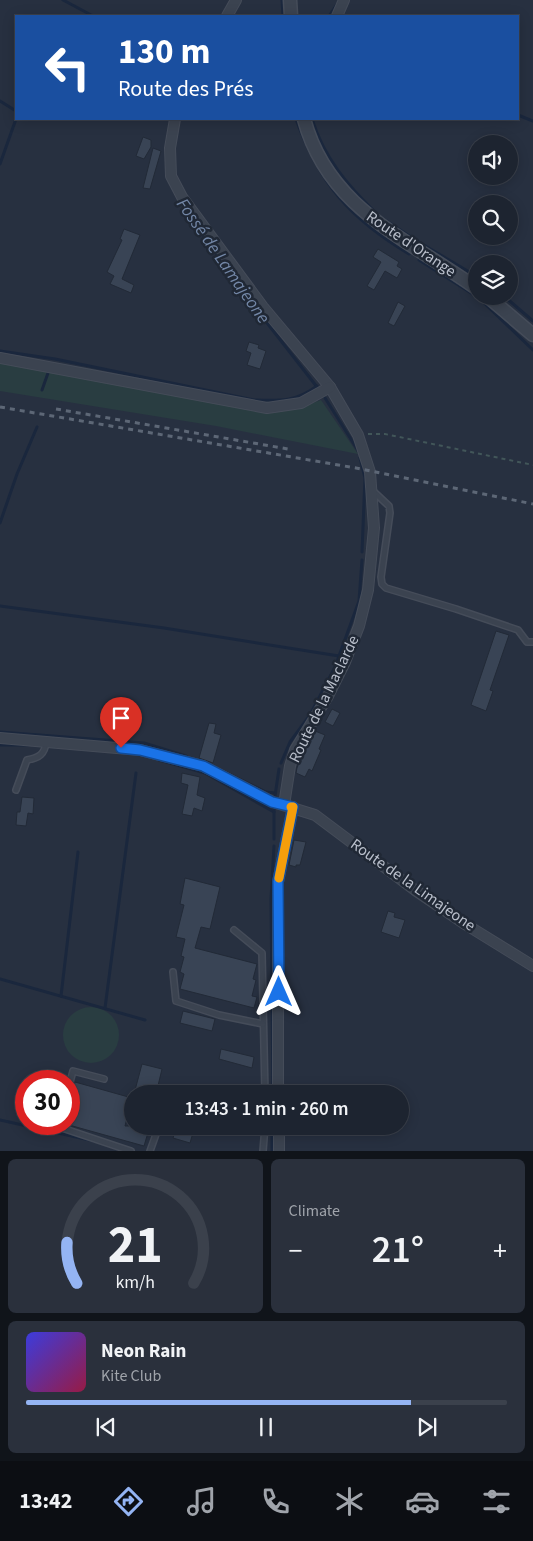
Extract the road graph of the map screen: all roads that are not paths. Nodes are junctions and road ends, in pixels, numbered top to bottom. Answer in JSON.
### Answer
{"nodes":[{"id":1,"x":236,"y":0,"type":"edge"},
{"id":2,"x":290,"y":0,"type":"edge"},
{"id":3,"x":344,"y":0,"type":"edge"},
{"id":4,"x":228,"y":15,"type":"edge"},
{"id":5,"x":291,"y":15,"type":"edge"},
{"id":6,"x":337,"y":15,"type":"edge"},
{"id":7,"x":175,"y":120,"type":"edge"},
{"id":8,"x":304,"y":120,"type":"edge"},
{"id":9,"x":468,"y":283,"type":"edge"},
{"id":10,"x":498,"y":305,"type":"edge"},
{"id":11,"x":533,"y":335,"type":"edge"},
{"id":12,"x":0,"y":358,"type":"edge"},
{"id":13,"x":330,"y":387,"type":"junction"},
{"id":14,"x":372,"y":490,"type":"junction"},
{"id":15,"x":533,"y":642,"type":"edge"},
{"id":16,"x":0,"y":738,"type":"edge"},
{"id":17,"x":46,"y":741,"type":"junction"},
{"id":18,"x":16,"y":790,"type":"dead end"},
{"id":19,"x":288,"y":806,"type":"junction"},
{"id":20,"x":234,"y":930,"type":"dead end"},
{"id":21,"x":533,"y":966,"type":"edge"},
{"id":22,"x":173,"y":972,"type":"dead end"},
{"id":23,"x":263,"y":1024,"type":"junction"},
{"id":24,"x":80,"y":1073,"type":"edge"},
{"id":25,"x":104,"y":1079,"type":"dead end"},
{"id":26,"x":265,"y":1085,"type":"edge"},
{"id":27,"x":278,"y":1085,"type":"edge"},
{"id":28,"x":80,"y":1134,"type":"edge"},
{"id":29,"x":156,"y":1135,"type":"edge"},
{"id":30,"x":264,"y":1135,"type":"edge"},
{"id":31,"x":279,"y":1135,"type":"edge"},
{"id":32,"x":131,"y":1151,"type":"edge"},
{"id":33,"x":150,"y":1151,"type":"edge"},
{"id":34,"x":263,"y":1151,"type":"edge"},
{"id":35,"x":279,"y":1151,"type":"edge"}],
"edges":[{"from":1,"to":4,"type":"street"},
{"from":2,"to":5,"type":"street"},
{"from":3,"to":6,"type":"street"},
{"from":7,"to":13,"type":"street","name":"Route de la Maclarde"},
{"from":8,"to":9,"type":"street","name":"Route d'Orange"},
{"from":10,"to":11,"type":"street"},
{"from":12,"to":13,"type":"street"},
{"from":13,"to":14,"type":"street","name":"Route de la Maclarde"},
{"from":14,"to":15,"type":"lane"},
{"from":14,"to":19,"type":"street","name":"Route de la Maclarde"},
{"from":16,"to":17,"type":"street","name":"Route de la Limajeone"},
{"from":17,"to":18,"type":"lane"},
{"from":17,"to":19,"type":"street","name":"Route de la Limajeone"},
{"from":19,"to":21,"type":"street","name":"Route de la Limajeone"},
{"from":19,"to":27,"type":"street","name":"Route de la Maclarde"},
{"from":20,"to":23,"type":"lane"},
{"from":22,"to":23,"type":"lane"},
{"from":23,"to":26,"type":"lane"},
{"from":24,"to":25,"type":"lane"},
{"from":28,"to":32,"type":"lane"},
{"from":29,"to":33,"type":"lane"},
{"from":30,"to":34,"type":"lane"},
{"from":31,"to":35,"type":"street"}]}
